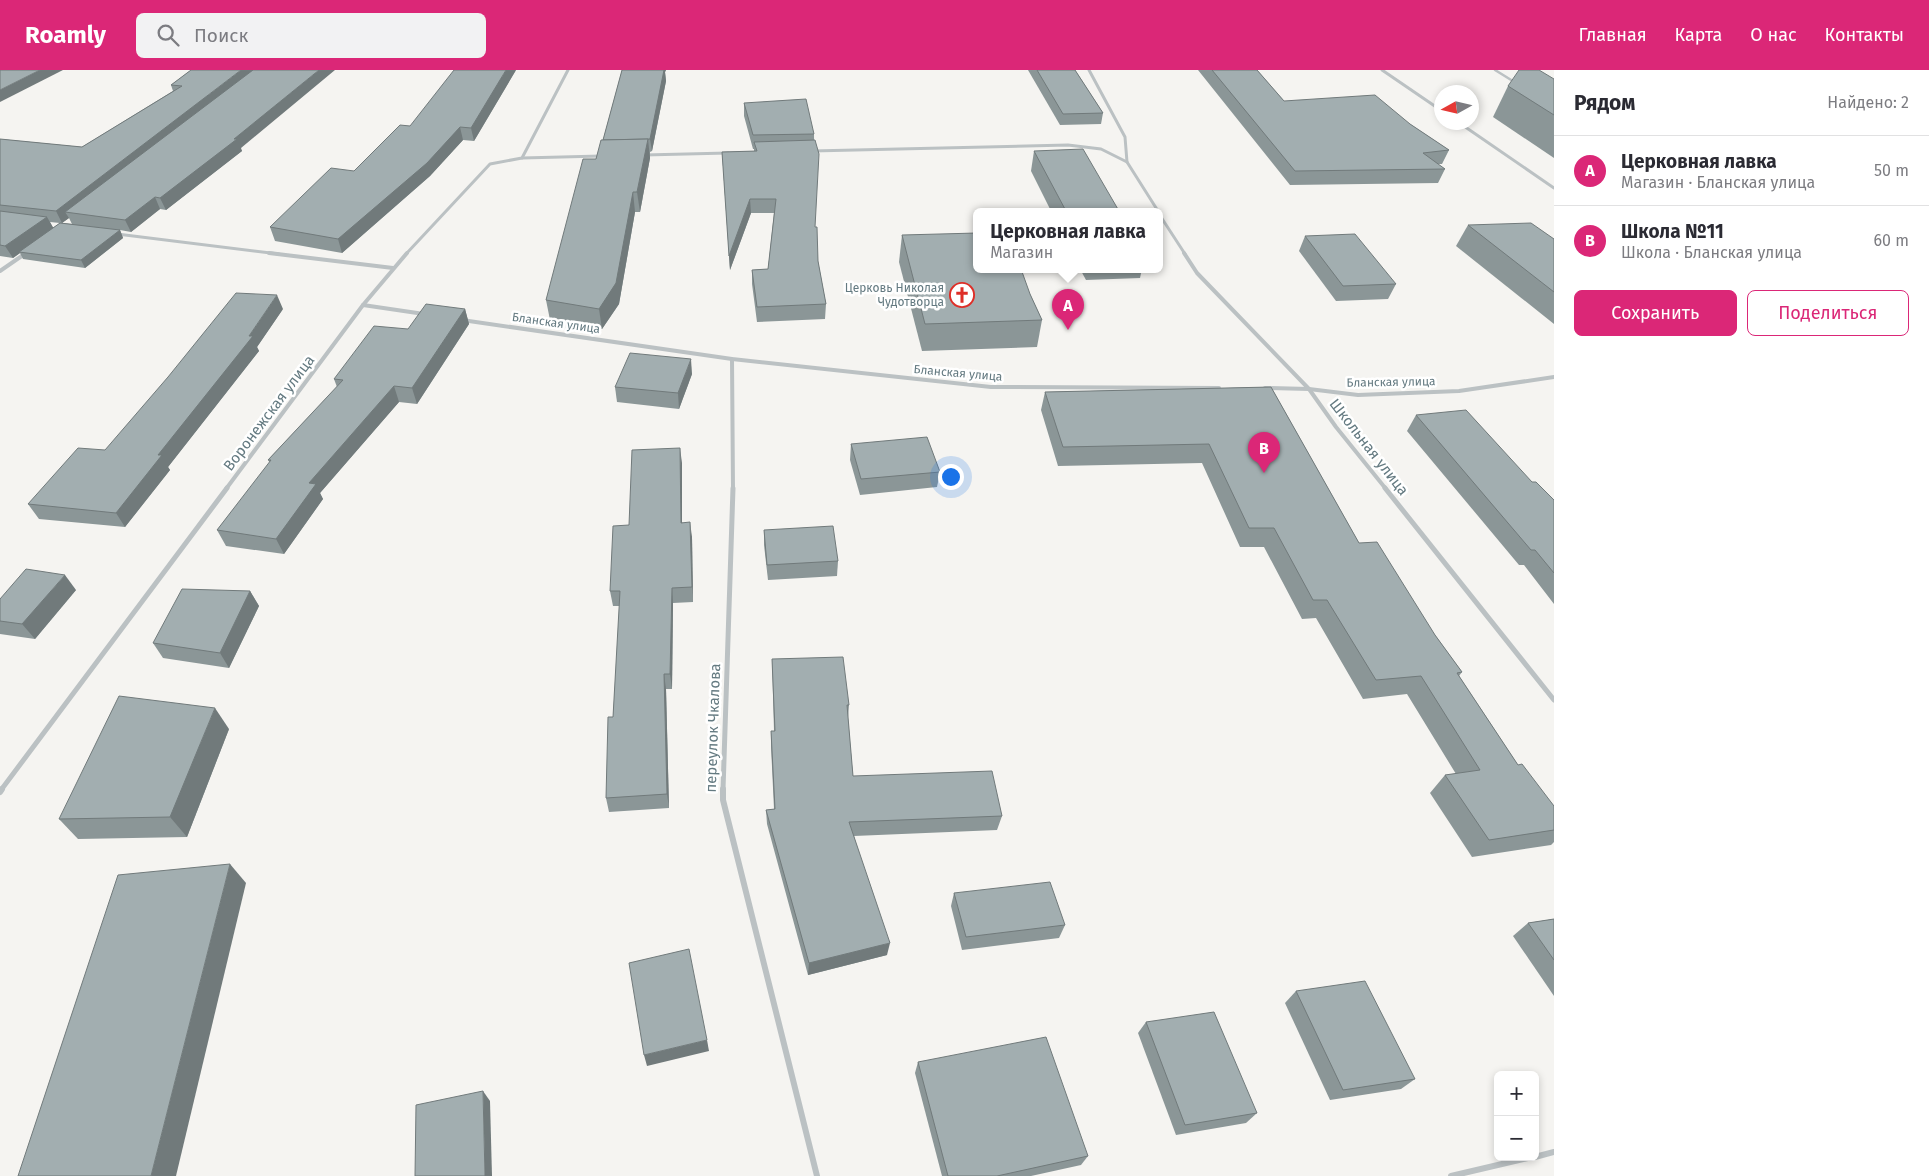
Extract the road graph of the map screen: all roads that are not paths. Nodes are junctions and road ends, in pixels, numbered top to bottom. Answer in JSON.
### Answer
{"nodes":[{"id":1,"x":568,"y":70,"type":"edge"},
{"id":2,"x":1089,"y":70,"type":"edge"},
{"id":3,"x":1382,"y":70,"type":"edge"},
{"id":4,"x":1495,"y":70,"type":"edge"},
{"id":5,"x":1520,"y":86,"type":"edge"},
{"id":6,"x":1434,"y":106,"type":"edge"},
{"id":7,"x":1470,"y":130,"type":"edge"},
{"id":8,"x":810,"y":151,"type":"edge"},
{"id":9,"x":730,"y":153,"type":"edge"},
{"id":10,"x":641,"y":155,"type":"edge"},
{"id":11,"x":611,"y":156,"type":"edge"},
{"id":12,"x":522,"y":158,"type":"junction"},
{"id":13,"x":1127,"y":162,"type":"junction"},
{"id":14,"x":1554,"y":188,"type":"edge"},
{"id":15,"x":1156,"y":208,"type":"edge"},
{"id":16,"x":1163,"y":220,"type":"edge"},
{"id":17,"x":111,"y":233,"type":"edge"},
{"id":18,"x":32,"y":249,"type":"edge"},
{"id":19,"x":392,"y":268,"type":"junction"},
{"id":20,"x":0,"y":271,"type":"edge"},
{"id":21,"x":363,"y":305,"type":"junction"},
{"id":22,"x":431,"y":315,"type":"edge"},
{"id":23,"x":460,"y":319,"type":"edge"},
{"id":24,"x":732,"y":359,"type":"junction"},
{"id":25,"x":1554,"y":377,"type":"edge"},
{"id":26,"x":1228,"y":388,"type":"edge"},
{"id":27,"x":1257,"y":388,"type":"edge"},
{"id":28,"x":1309,"y":388,"type":"junction"},
{"id":29,"x":1554,"y":700,"type":"edge"},
{"id":30,"x":0,"y":792,"type":"edge"},
{"id":31,"x":1554,"y":1152,"type":"edge"},
{"id":32,"x":1539,"y":1156,"type":"edge"},
{"id":33,"x":1517,"y":1161,"type":"edge"},
{"id":34,"x":817,"y":1176,"type":"edge"},
{"id":35,"x":1452,"y":1176,"type":"edge"}],
"edges":[{"from":1,"to":12,"type":"street"},
{"from":2,"to":13,"type":"street","name":"Школьная улица"},
{"from":3,"to":6,"type":"street"},
{"from":4,"to":5,"type":"lane"},
{"from":7,"to":14,"type":"street"},
{"from":8,"to":13,"type":"street"},
{"from":9,"to":10,"type":"street"},
{"from":11,"to":12,"type":"street","name":"Воронежская улица"},
{"from":12,"to":19,"type":"street","name":"Воронежская улица"},
{"from":13,"to":15,"type":"street","name":"Школьная улица"},
{"from":16,"to":28,"type":"street","name":"Школьная улица"},
{"from":17,"to":19,"type":"street"},
{"from":18,"to":20,"type":"street"},
{"from":19,"to":21,"type":"street","name":"Воронежская улица"},
{"from":21,"to":22,"type":"street"},
{"from":21,"to":30,"type":"street","name":"Воронежская улица"},
{"from":23,"to":24,"type":"street","name":"Бланская улица"},
{"from":24,"to":26,"type":"street","name":"Бланская улица"},
{"from":24,"to":34,"type":"street","name":"переулок Чкалова"},
{"from":25,"to":28,"type":"street","name":"Бланская улица"},
{"from":27,"to":28,"type":"street","name":"Бланская улица"},
{"from":28,"to":29,"type":"street","name":"Школьная улица"},
{"from":31,"to":32,"type":"street"},
{"from":33,"to":35,"type":"street"}]}
